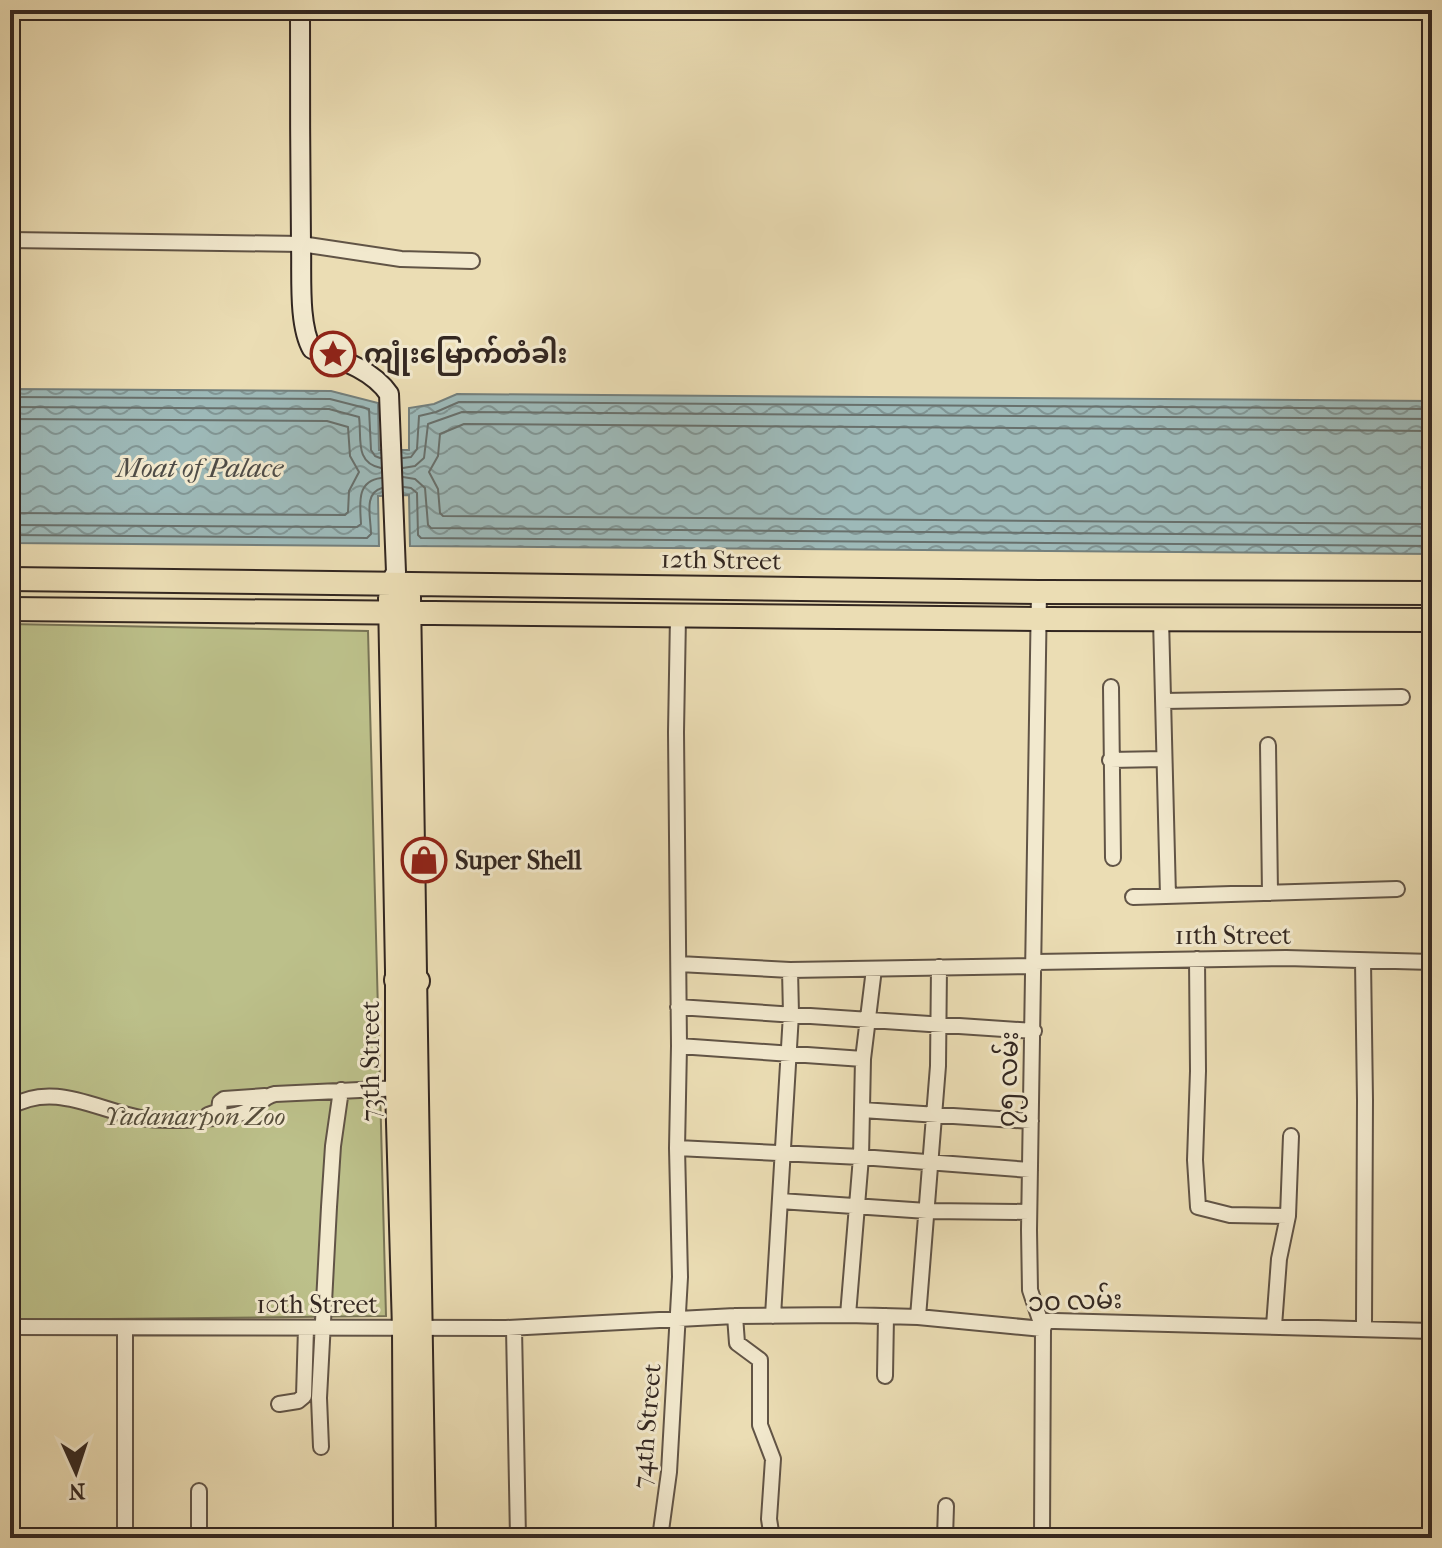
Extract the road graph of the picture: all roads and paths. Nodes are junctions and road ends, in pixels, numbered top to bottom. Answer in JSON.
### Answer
{"nodes":[{"id":1,"x":300,"y":10,"type":"edge"},
{"id":2,"x":10,"y":240,"type":"edge"},
{"id":3,"x":301,"y":244,"type":"junction"},
{"id":4,"x":472,"y":261,"type":"dead end"},
{"id":5,"x":10,"y":579,"type":"edge"},
{"id":6,"x":398,"y":580,"type":"junction"},
{"id":7,"x":1039,"y":592,"type":"junction"},
{"id":8,"x":1432,"y":593,"type":"edge"},
{"id":9,"x":10,"y":609,"type":"edge"},
{"id":10,"x":400,"y":612,"type":"junction"},
{"id":11,"x":678,"y":616,"type":"junction"},
{"id":12,"x":1039,"y":619,"type":"junction"},
{"id":13,"x":1161,"y":619,"type":"junction"},
{"id":14,"x":1432,"y":620,"type":"edge"},
{"id":15,"x":1111,"y":687,"type":"dead end"},
{"id":16,"x":1402,"y":697,"type":"dead end"},
{"id":17,"x":1163,"y":701,"type":"junction"},
{"id":18,"x":1268,"y":745,"type":"dead end"},
{"id":19,"x":1164,"y":759,"type":"junction"},
{"id":20,"x":1110,"y":760,"type":"junction"},
{"id":21,"x":1113,"y":858,"type":"dead end"},
{"id":22,"x":1397,"y":889,"type":"dead end"},
{"id":23,"x":1270,"y":893,"type":"junction"},
{"id":24,"x":1168,"y":896,"type":"junction"},
{"id":25,"x":1133,"y":897,"type":"dead end"},
{"id":26,"x":1197,"y":959,"type":"junction"},
{"id":27,"x":1363,"y":961,"type":"junction"},
{"id":28,"x":1432,"y":962,"type":"edge"},
{"id":29,"x":679,"y":964,"type":"junction"},
{"id":30,"x":1035,"y":964,"type":"junction"},
{"id":31,"x":939,"y":967,"type":"junction"},
{"id":32,"x":874,"y":969,"type":"junction"},
{"id":33,"x":790,"y":970,"type":"junction"},
{"id":34,"x":678,"y":1007,"type":"junction"},
{"id":35,"x":791,"y":1014,"type":"junction"},
{"id":36,"x":869,"y":1019,"type":"junction"},
{"id":37,"x":939,"y":1024,"type":"junction"},
{"id":38,"x":1034,"y":1031,"type":"junction"},
{"id":39,"x":679,"y":1046,"type":"junction"},
{"id":40,"x":788,"y":1055,"type":"junction"},
{"id":41,"x":863,"y":1059,"type":"junction"},
{"id":42,"x":408,"y":1088,"type":"junction"},
{"id":43,"x":341,"y":1090,"type":"junction"},
{"id":44,"x":10,"y":1107,"type":"edge"},
{"id":45,"x":862,"y":1110,"type":"junction"},
{"id":46,"x":934,"y":1116,"type":"junction"},
{"id":47,"x":1031,"y":1121,"type":"junction"},
{"id":48,"x":1291,"y":1136,"type":"dead end"},
{"id":49,"x":677,"y":1148,"type":"junction"},
{"id":50,"x":783,"y":1153,"type":"junction"},
{"id":51,"x":861,"y":1157,"type":"junction"},
{"id":52,"x":930,"y":1162,"type":"junction"},
{"id":53,"x":1030,"y":1170,"type":"junction"},
{"id":54,"x":780,"y":1201,"type":"junction"},
{"id":55,"x":856,"y":1206,"type":"junction"},
{"id":56,"x":927,"y":1211,"type":"junction"},
{"id":57,"x":1029,"y":1212,"type":"junction"},
{"id":58,"x":1288,"y":1216,"type":"junction"},
{"id":59,"x":848,"y":1315,"type":"junction"},
{"id":60,"x":735,"y":1316,"type":"junction"},
{"id":61,"x":773,"y":1316,"type":"junction"},
{"id":62,"x":886,"y":1316,"type":"junction"},
{"id":63,"x":918,"y":1317,"type":"junction"},
{"id":64,"x":679,"y":1319,"type":"junction"},
{"id":65,"x":624,"y":1321,"type":"joint"},
{"id":66,"x":1274,"y":1326,"type":"junction"},
{"id":67,"x":10,"y":1327,"type":"edge"},
{"id":68,"x":325,"y":1327,"type":"junction"},
{"id":69,"x":125,"y":1328,"type":"junction"},
{"id":70,"x":306,"y":1328,"type":"junction"},
{"id":71,"x":413,"y":1328,"type":"junction"},
{"id":72,"x":508,"y":1328,"type":"junction"},
{"id":73,"x":1364,"y":1328,"type":"junction"},
{"id":74,"x":1043,"y":1329,"type":"junction"},
{"id":75,"x":1432,"y":1331,"type":"edge"},
{"id":76,"x":885,"y":1376,"type":"dead end"},
{"id":77,"x":279,"y":1404,"type":"dead end"},
{"id":78,"x":321,"y":1447,"type":"dead end"},
{"id":79,"x":199,"y":1491,"type":"dead end"},
{"id":80,"x":946,"y":1506,"type":"dead end"},
{"id":81,"x":125,"y":1538,"type":"edge"},
{"id":82,"x":199,"y":1538,"type":"edge"},
{"id":83,"x":405,"y":1538,"type":"edge"},
{"id":84,"x":424,"y":1538,"type":"edge"},
{"id":85,"x":518,"y":1538,"type":"edge"},
{"id":86,"x":660,"y":1538,"type":"edge"},
{"id":87,"x":772,"y":1538,"type":"edge"},
{"id":88,"x":945,"y":1538,"type":"edge"},
{"id":89,"x":1042,"y":1538,"type":"edge"}],
"edges":[{"from":1,"to":3,"type":"street"},
{"from":2,"to":3,"type":"street"},
{"from":3,"to":4,"type":"street"},
{"from":3,"to":6,"type":"street"},
{"from":5,"to":6,"type":"main road","name":"12th Street"},
{"from":6,"to":7,"type":"main road","name":"12th Street"},
{"from":6,"to":10,"type":"main road","name":"73th Street"},
{"from":7,"to":8,"type":"main road","name":"12th Street"},
{"from":7,"to":12,"type":"street","name":"၇၅ လမ်း"},
{"from":9,"to":10,"type":"main road"},
{"from":10,"to":11,"type":"main road"},
{"from":10,"to":42,"type":"main road","name":"73th Street"},
{"from":11,"to":12,"type":"main road"},
{"from":11,"to":29,"type":"street","name":"74th Street"},
{"from":12,"to":13,"type":"main road"},
{"from":12,"to":30,"type":"street","name":"၇၅ လမ်း"},
{"from":13,"to":14,"type":"main road"},
{"from":13,"to":17,"type":"street"},
{"from":15,"to":20,"type":"street"},
{"from":16,"to":17,"type":"street"},
{"from":17,"to":19,"type":"street"},
{"from":18,"to":23,"type":"street"},
{"from":19,"to":20,"type":"street"},
{"from":19,"to":24,"type":"street"},
{"from":20,"to":21,"type":"street"},
{"from":22,"to":23,"type":"street"},
{"from":23,"to":24,"type":"street"},
{"from":24,"to":25,"type":"street"},
{"from":26,"to":27,"type":"street","name":"11th Street"},
{"from":26,"to":30,"type":"street","name":"11th Street"},
{"from":26,"to":58,"type":"street"},
{"from":27,"to":28,"type":"street","name":"11th Street"},
{"from":27,"to":73,"type":"street"},
{"from":29,"to":33,"type":"street","name":"11th Street"},
{"from":29,"to":34,"type":"street","name":"74th Street"},
{"from":30,"to":31,"type":"street","name":"11th Street"},
{"from":30,"to":38,"type":"street","name":"၇၅ လမ်း"},
{"from":31,"to":32,"type":"street","name":"11th Street"},
{"from":31,"to":37,"type":"street"},
{"from":32,"to":33,"type":"street","name":"11th Street"},
{"from":32,"to":36,"type":"street"},
{"from":33,"to":35,"type":"street"},
{"from":34,"to":35,"type":"street"},
{"from":34,"to":39,"type":"street","name":"74th Street"},
{"from":35,"to":36,"type":"street"},
{"from":35,"to":40,"type":"street"},
{"from":36,"to":37,"type":"street"},
{"from":36,"to":41,"type":"street"},
{"from":37,"to":38,"type":"street"},
{"from":37,"to":46,"type":"street"},
{"from":38,"to":47,"type":"street","name":"၇၅ လမ်း"},
{"from":39,"to":40,"type":"street"},
{"from":39,"to":49,"type":"street","name":"74th Street"},
{"from":40,"to":41,"type":"street"},
{"from":40,"to":50,"type":"street"},
{"from":41,"to":45,"type":"street"},
{"from":42,"to":43,"type":"street"},
{"from":42,"to":71,"type":"main road","name":"73th Street"},
{"from":43,"to":44,"type":"street"},
{"from":43,"to":68,"type":"street"},
{"from":45,"to":46,"type":"street"},
{"from":45,"to":51,"type":"street"},
{"from":46,"to":47,"type":"street"},
{"from":46,"to":52,"type":"street"},
{"from":47,"to":53,"type":"street","name":"၇၅ လမ်း"},
{"from":48,"to":58,"type":"street"},
{"from":49,"to":50,"type":"street"},
{"from":49,"to":64,"type":"street","name":"74th Street"},
{"from":50,"to":51,"type":"street"},
{"from":50,"to":54,"type":"street"},
{"from":51,"to":52,"type":"street"},
{"from":51,"to":55,"type":"street"},
{"from":52,"to":53,"type":"street"},
{"from":52,"to":56,"type":"street"},
{"from":53,"to":57,"type":"street","name":"၇၅ လမ်း"},
{"from":54,"to":55,"type":"street"},
{"from":54,"to":61,"type":"street"},
{"from":55,"to":56,"type":"street"},
{"from":55,"to":59,"type":"street"},
{"from":56,"to":57,"type":"street"},
{"from":56,"to":63,"type":"street"},
{"from":57,"to":74,"type":"street","name":"၇၅ လမ်း"},
{"from":58,"to":66,"type":"street"},
{"from":59,"to":61,"type":"street","name":"၁၀ လမ်း"},
{"from":59,"to":62,"type":"street","name":"၁၀ လမ်း"},
{"from":60,"to":61,"type":"street","name":"၁၀ လမ်း"},
{"from":60,"to":64,"type":"street","name":"၁၀ လမ်း"},
{"from":60,"to":87,"type":"street"},
{"from":62,"to":63,"type":"street","name":"၁၀ လမ်း"},
{"from":62,"to":76,"type":"street"},
{"from":63,"to":74,"type":"street","name":"၁၀ လမ်း"},
{"from":64,"to":65,"type":"street","name":"၁၀ လမ်း"},
{"from":64,"to":86,"type":"street","name":"74th Street"},
{"from":65,"to":72,"type":"street","name":"10th Street"},
{"from":66,"to":73,"type":"street","name":"၁၀ လမ်း"},
{"from":66,"to":74,"type":"street","name":"၁၀ လမ်း"},
{"from":67,"to":69,"type":"street","name":"10th Street"},
{"from":68,"to":70,"type":"street","name":"10th Street"},
{"from":68,"to":71,"type":"street","name":"10th Street"},
{"from":68,"to":78,"type":"street"},
{"from":69,"to":70,"type":"street","name":"10th Street"},
{"from":69,"to":81,"type":"street"},
{"from":70,"to":77,"type":"street"},
{"from":71,"to":72,"type":"street","name":"10th Street"},
{"from":71,"to":83,"type":"main road","name":"73th Street"},
{"from":71,"to":84,"type":"main road","name":"73th Street"},
{"from":72,"to":85,"type":"street"},
{"from":73,"to":75,"type":"street","name":"၁၀ လမ်း"},
{"from":74,"to":89,"type":"street","name":"၇၅ လမ်း"},
{"from":79,"to":82,"type":"street"},
{"from":80,"to":88,"type":"street"}]}
